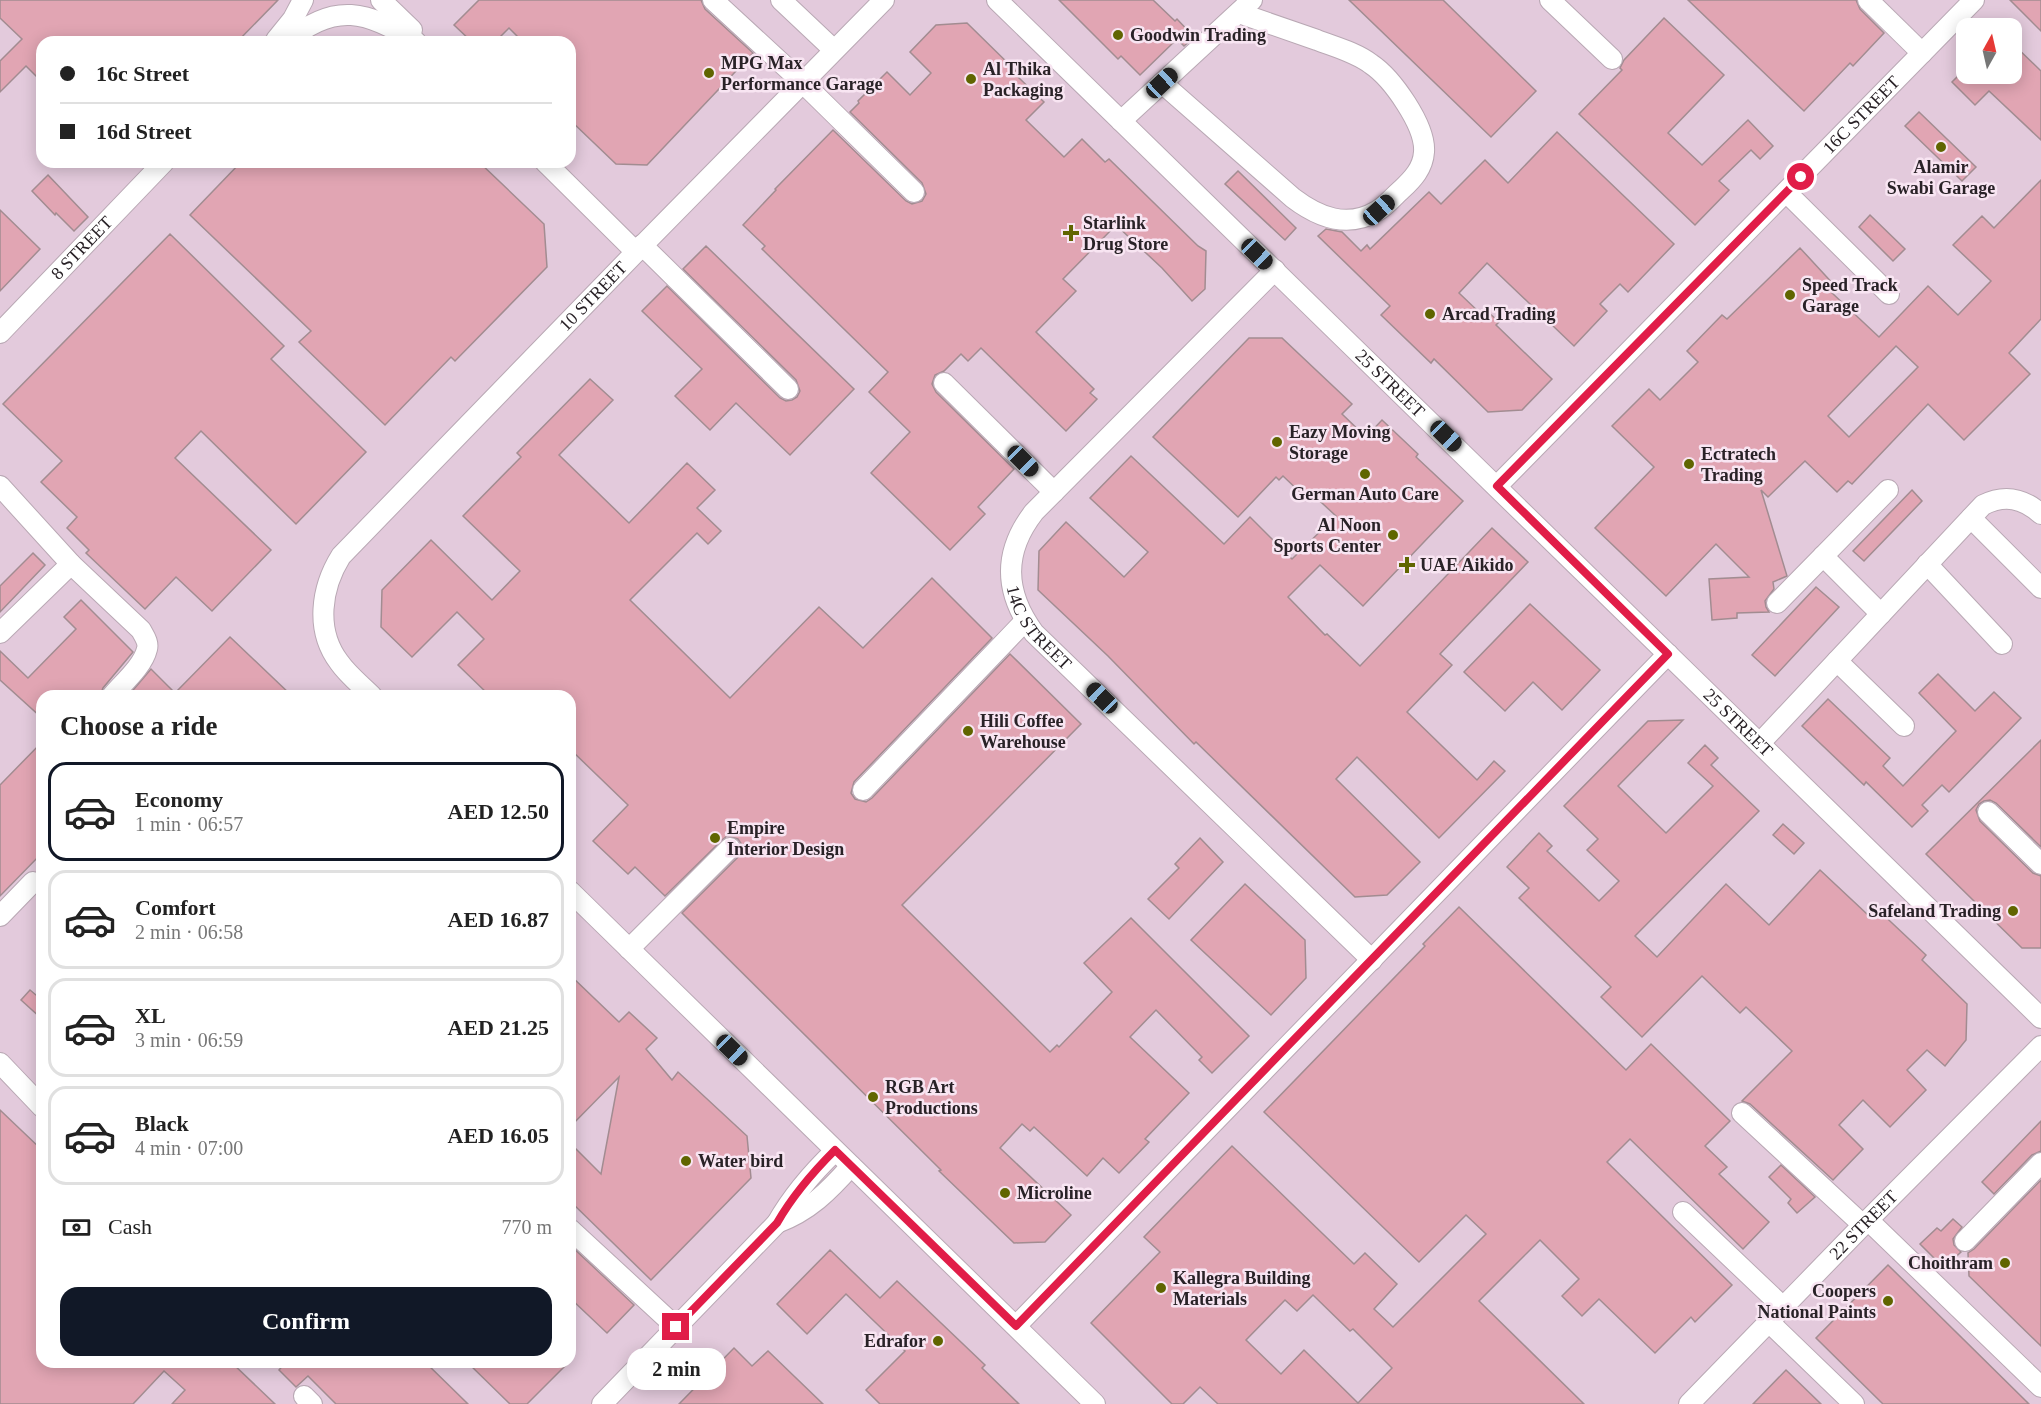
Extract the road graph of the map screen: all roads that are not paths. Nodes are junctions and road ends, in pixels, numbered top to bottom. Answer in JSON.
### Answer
{"nodes":[{"id":1,"x":303,"y":0,"type":"edge"},
{"id":2,"x":381,"y":0,"type":"edge"},
{"id":3,"x":714,"y":0,"type":"edge"},
{"id":4,"x":781,"y":0,"type":"edge"},
{"id":5,"x":884,"y":0,"type":"edge"},
{"id":6,"x":998,"y":0,"type":"edge"},
{"id":7,"x":1550,"y":0,"type":"edge"},
{"id":8,"x":1868,"y":0,"type":"edge"},
{"id":9,"x":1974,"y":0,"type":"edge"},
{"id":10,"x":1245,"y":7,"type":"edge"},
{"id":11,"x":279,"y":36,"type":"edge"},
{"id":12,"x":295,"y":36,"type":"edge"},
{"id":13,"x":406,"y":36,"type":"edge"},
{"id":14,"x":418,"y":36,"type":"edge"},
{"id":15,"x":834,"y":50,"type":"junction"},
{"id":16,"x":1922,"y":53,"type":"junction"},
{"id":17,"x":1612,"y":58,"type":"dead end"},
{"id":18,"x":802,"y":82,"type":"junction"},
{"id":19,"x":1162,"y":83,"type":"junction"},
{"id":20,"x":1121,"y":121,"type":"junction"},
{"id":21,"x":158,"y":168,"type":"edge"},
{"id":22,"x":552,"y":168,"type":"edge"},
{"id":23,"x":914,"y":192,"type":"dead end"},
{"id":24,"x":1786,"y":192,"type":"junction"},
{"id":25,"x":639,"y":248,"type":"junction"},
{"id":26,"x":1275,"y":270,"type":"junction"},
{"id":27,"x":1889,"y":294,"type":"dead end"},
{"id":28,"x":0,"y":333,"type":"edge"},
{"id":29,"x":944,"y":383,"type":"dead end"},
{"id":30,"x":788,"y":389,"type":"dead end"},
{"id":31,"x":0,"y":486,"type":"edge"},
{"id":32,"x":1497,"y":486,"type":"junction"},
{"id":33,"x":1888,"y":490,"type":"dead end"},
{"id":34,"x":1054,"y":492,"type":"junction"},
{"id":35,"x":2041,"y":514,"type":"edge"},
{"id":36,"x":1971,"y":518,"type":"junction"},
{"id":37,"x":1823,"y":556,"type":"junction"},
{"id":38,"x":71,"y":564,"type":"junction"},
{"id":39,"x":1927,"y":564,"type":"junction"},
{"id":40,"x":2041,"y":588,"type":"edge"},
{"id":41,"x":1777,"y":603,"type":"dead end"},
{"id":42,"x":1881,"y":614,"type":"junction"},
{"id":43,"x":1025,"y":621,"type":"junction"},
{"id":44,"x":0,"y":633,"type":"edge"},
{"id":45,"x":2002,"y":644,"type":"dead end"},
{"id":46,"x":1668,"y":654,"type":"junction"},
{"id":47,"x":1837,"y":661,"type":"junction"},
{"id":48,"x":117,"y":690,"type":"edge"},
{"id":49,"x":366,"y":690,"type":"edge"},
{"id":50,"x":1904,"y":726,"type":"dead end"},
{"id":51,"x":1760,"y":743,"type":"junction"},
{"id":52,"x":863,"y":790,"type":"dead end"},
{"id":53,"x":1988,"y":812,"type":"dead end"},
{"id":54,"x":730,"y":848,"type":"dead end"},
{"id":55,"x":2041,"y":864,"type":"edge"},
{"id":56,"x":33,"y":882,"type":"dead end"},
{"id":57,"x":576,"y":897,"type":"edge"},
{"id":58,"x":0,"y":916,"type":"edge"},
{"id":59,"x":629,"y":949,"type":"junction"},
{"id":60,"x":1372,"y":960,"type":"junction"},
{"id":61,"x":2041,"y":1018,"type":"edge"},
{"id":62,"x":2041,"y":1046,"type":"edge"},
{"id":63,"x":0,"y":1057,"type":"edge"},
{"id":64,"x":0,"y":1063,"type":"edge"},
{"id":65,"x":36,"y":1088,"type":"edge"},
{"id":66,"x":36,"y":1101,"type":"edge"},
{"id":67,"x":1742,"y":1113,"type":"dead end"},
{"id":68,"x":835,"y":1150,"type":"junction"},
{"id":69,"x":2041,"y":1163,"type":"edge"},
{"id":70,"x":851,"y":1166,"type":"junction"},
{"id":71,"x":1683,"y":1212,"type":"dead end"},
{"id":72,"x":777,"y":1223,"type":"junction"},
{"id":73,"x":1865,"y":1223,"type":"junction"},
{"id":74,"x":576,"y":1235,"type":"edge"},
{"id":75,"x":1965,"y":1241,"type":"dead end"},
{"id":76,"x":1783,"y":1307,"type":"junction"},
{"id":77,"x":1769,"y":1322,"type":"junction"},
{"id":78,"x":1016,"y":1326,"type":"junction"},
{"id":79,"x":676,"y":1327,"type":"junction"},
{"id":80,"x":2041,"y":1387,"type":"edge"},
{"id":81,"x":602,"y":1404,"type":"edge"},
{"id":82,"x":1095,"y":1404,"type":"edge"},
{"id":83,"x":1689,"y":1404,"type":"edge"},
{"id":84,"x":1854,"y":1404,"type":"edge"}],
"edges":[{"from":1,"to":11,"type":"street"},
{"from":2,"to":14,"type":"street"},
{"from":3,"to":18,"type":"street"},
{"from":4,"to":15,"type":"street"},
{"from":5,"to":15,"type":"street","name":"10 STREET"},
{"from":6,"to":20,"type":"street","name":"25 STREET"},
{"from":7,"to":17,"type":"street"},
{"from":8,"to":16,"type":"street"},
{"from":9,"to":16,"type":"street","name":"16C STREET"},
{"from":10,"to":19,"type":"street"},
{"from":10,"to":19,"type":"street"},
{"from":12,"to":13,"type":"street"},
{"from":15,"to":18,"type":"street","name":"10 STREET"},
{"from":16,"to":24,"type":"street","name":"16C STREET"},
{"from":18,"to":23,"type":"street"},
{"from":18,"to":25,"type":"street","name":"10 STREET"},
{"from":19,"to":20,"type":"street"},
{"from":20,"to":26,"type":"street","name":"25 STREET"},
{"from":21,"to":28,"type":"street","name":"8 STREET"},
{"from":22,"to":25,"type":"street"},
{"from":24,"to":27,"type":"street"},
{"from":24,"to":32,"type":"street","name":"16C STREET"},
{"from":25,"to":30,"type":"street"},
{"from":25,"to":49,"type":"street","name":"10 STREET"},
{"from":26,"to":32,"type":"street","name":"25 STREET"},
{"from":26,"to":34,"type":"street","name":"14C STREET"},
{"from":29,"to":34,"type":"street"},
{"from":31,"to":38,"type":"street"},
{"from":32,"to":46,"type":"street","name":"25 STREET"},
{"from":33,"to":37,"type":"street"},
{"from":34,"to":43,"type":"street","name":"14C STREET"},
{"from":35,"to":36,"type":"street"},
{"from":36,"to":39,"type":"street"},
{"from":36,"to":40,"type":"street"},
{"from":37,"to":41,"type":"street"},
{"from":37,"to":42,"type":"street"},
{"from":38,"to":44,"type":"street"},
{"from":38,"to":48,"type":"street"},
{"from":39,"to":42,"type":"street"},
{"from":39,"to":45,"type":"street"},
{"from":42,"to":47,"type":"street"},
{"from":43,"to":52,"type":"street"},
{"from":43,"to":60,"type":"street","name":"14C STREET"},
{"from":46,"to":51,"type":"street","name":"25 STREET"},
{"from":46,"to":60,"type":"street"},
{"from":47,"to":50,"type":"street"},
{"from":47,"to":51,"type":"street"},
{"from":51,"to":61,"type":"street","name":"25 STREET"},
{"from":53,"to":55,"type":"street"},
{"from":54,"to":59,"type":"street"},
{"from":56,"to":58,"type":"street"},
{"from":57,"to":59,"type":"street"},
{"from":59,"to":68,"type":"street"},
{"from":60,"to":78,"type":"street"},
{"from":62,"to":73,"type":"street","name":"22 STREET"},
{"from":63,"to":65,"type":"street"},
{"from":64,"to":66,"type":"street"},
{"from":67,"to":73,"type":"street"},
{"from":68,"to":70,"type":"street"},
{"from":68,"to":72,"type":"street"},
{"from":69,"to":75,"type":"street"},
{"from":70,"to":72,"type":"street"},
{"from":70,"to":78,"type":"street"},
{"from":71,"to":76,"type":"street"},
{"from":72,"to":79,"type":"street"},
{"from":73,"to":76,"type":"street","name":"22 STREET"},
{"from":73,"to":80,"type":"street"},
{"from":74,"to":79,"type":"street"},
{"from":76,"to":77,"type":"street","name":"22 STREET"},
{"from":77,"to":83,"type":"street","name":"22 STREET"},
{"from":77,"to":84,"type":"street"},
{"from":78,"to":82,"type":"street"},
{"from":79,"to":81,"type":"street"}]}
